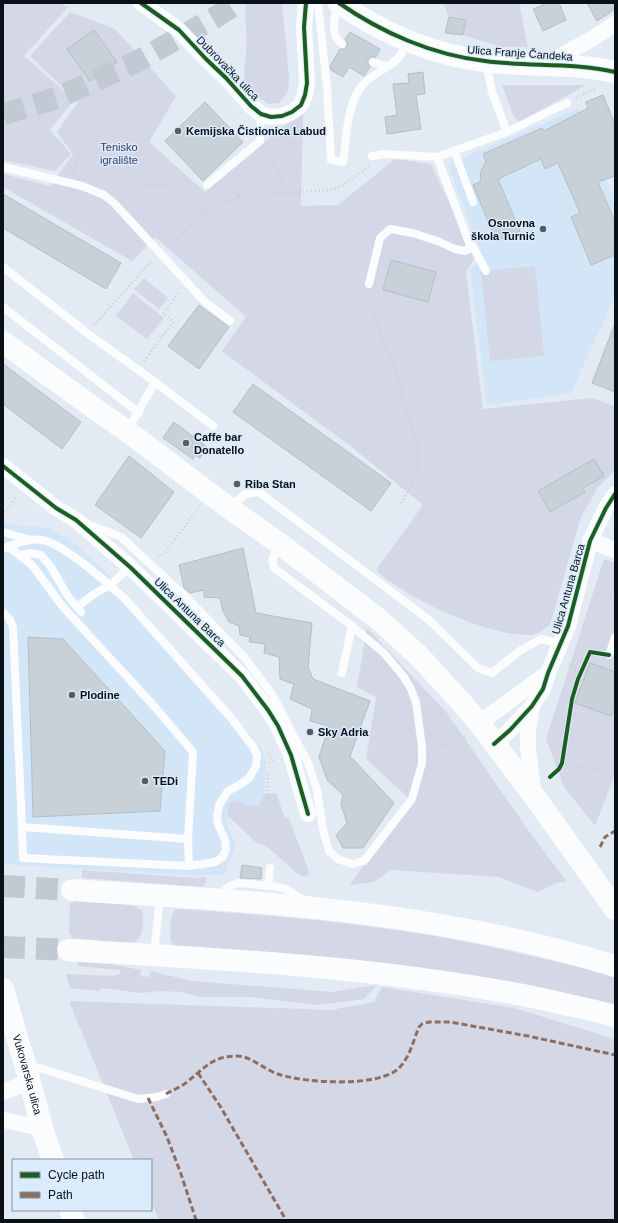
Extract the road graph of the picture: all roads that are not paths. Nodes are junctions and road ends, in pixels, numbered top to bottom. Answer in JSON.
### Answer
{"nodes":[{"id":1,"x":141,"y":3,"type":"edge"},
{"id":2,"x":306,"y":3,"type":"edge"},
{"id":3,"x":318,"y":3,"type":"edge"},
{"id":4,"x":338,"y":3,"type":"edge"},
{"id":5,"x":615,"y":24,"type":"edge"},
{"id":6,"x":408,"y":40,"type":"junction"},
{"id":7,"x":342,"y":44,"type":"dead end"},
{"id":8,"x":373,"y":62,"type":"dead end"},
{"id":9,"x":485,"y":62,"type":"junction"},
{"id":10,"x":545,"y":64,"type":"junction"},
{"id":11,"x":386,"y":66,"type":"junction"},
{"id":12,"x":615,"y":72,"type":"edge"},
{"id":13,"x":567,"y":103,"type":"dead end"},
{"id":14,"x":261,"y":114,"type":"junction"},
{"id":15,"x":507,"y":132,"type":"junction"},
{"id":16,"x":454,"y":150,"type":"junction"},
{"id":17,"x":372,"y":156,"type":"dead end"},
{"id":18,"x":437,"y":157,"type":"junction"},
{"id":19,"x":3,"y":167,"type":"edge"},
{"id":20,"x":207,"y":185,"type":"dead end"},
{"id":21,"x":473,"y":202,"type":"dead end"},
{"id":22,"x":470,"y":243,"type":"junction"},
{"id":23,"x":3,"y":267,"type":"edge"},
{"id":24,"x":486,"y":270,"type":"dead end"},
{"id":25,"x":370,"y":284,"type":"road end"},
{"id":26,"x":3,"y":307,"type":"edge"},
{"id":27,"x":230,"y":321,"type":"dead end"},
{"id":28,"x":3,"y":342,"type":"edge"},
{"id":29,"x":155,"y":382,"type":"junction"},
{"id":30,"x":139,"y":412,"type":"junction"},
{"id":31,"x":213,"y":426,"type":"dead end"},
{"id":32,"x":127,"y":431,"type":"junction"},
{"id":33,"x":3,"y":466,"type":"edge"},
{"id":34,"x":615,"y":494,"type":"edge"},
{"id":35,"x":229,"y":508,"type":"junction"},
{"id":36,"x":76,"y":520,"type":"junction"},
{"id":37,"x":3,"y":532,"type":"edge"},
{"id":38,"x":32,"y":540,"type":"junction"},
{"id":39,"x":590,"y":541,"type":"junction"},
{"id":40,"x":280,"y":544,"type":"junction"},
{"id":41,"x":6,"y":547,"type":"edge"},
{"id":42,"x":615,"y":550,"type":"edge"},
{"id":43,"x":21,"y":555,"type":"junction"},
{"id":44,"x":130,"y":567,"type":"junction"},
{"id":45,"x":110,"y":585,"type":"junction"},
{"id":46,"x":3,"y":613,"type":"edge"},
{"id":47,"x":352,"y":626,"type":"junction"},
{"id":48,"x":615,"y":637,"type":"edge"},
{"id":49,"x":561,"y":644,"type":"junction"},
{"id":50,"x":609,"y":655,"type":"road end"},
{"id":51,"x":548,"y":672,"type":"junction"},
{"id":52,"x":342,"y":673,"type":"dead end"},
{"id":53,"x":532,"y":706,"type":"junction"},
{"id":54,"x":474,"y":729,"type":"junction"},
{"id":55,"x":494,"y":744,"type":"junction"},
{"id":56,"x":534,"y":796,"type":"junction"},
{"id":57,"x":308,"y":814,"type":"dead end"},
{"id":58,"x":22,"y":827,"type":"junction"},
{"id":59,"x":188,"y":839,"type":"junction"},
{"id":60,"x":189,"y":866,"type":"junction"},
{"id":61,"x":270,"y":868,"type":"dead end"},
{"id":62,"x":268,"y":886,"type":"junction"},
{"id":63,"x":72,"y":890,"type":"tunnel mouth"},
{"id":64,"x":160,"y":896,"type":"junction"},
{"id":65,"x":215,"y":899,"type":"junction"},
{"id":66,"x":316,"y":908,"type":"junction"},
{"id":67,"x":615,"y":909,"type":"edge"},
{"id":68,"x":68,"y":950,"type":"tunnel mouth"},
{"id":69,"x":153,"y":955,"type":"junction"},
{"id":70,"x":615,"y":966,"type":"edge"},
{"id":71,"x":3,"y":989,"type":"edge"},
{"id":72,"x":615,"y":1016,"type":"edge"},
{"id":73,"x":27,"y":1071,"type":"junction"},
{"id":74,"x":3,"y":1092,"type":"edge"},
{"id":75,"x":166,"y":1094,"type":"dead end"},
{"id":76,"x":3,"y":1120,"type":"edge"},
{"id":77,"x":42,"y":1128,"type":"junction"},
{"id":78,"x":53,"y":1159,"type":"edge"}],
"edges":[{"from":1,"to":14,"type":"street","name":"Dubrovačka ulica"},
{"from":2,"to":14,"type":"street","name":"Dubrovačka ulica"},
{"from":3,"to":11,"type":"lane"},
{"from":4,"to":6,"type":"main road","name":"Ulica Franje Čandeka"},
{"from":4,"to":7,"type":"lane"},
{"from":5,"to":10,"type":"street"},
{"from":6,"to":9,"type":"main road","name":"Ulica Franje Čandeka"},
{"from":6,"to":11,"type":"lane"},
{"from":8,"to":11,"type":"lane"},
{"from":9,"to":10,"type":"main road","name":"Ulica Franje Čandeka"},
{"from":9,"to":15,"type":"lane"},
{"from":10,"to":12,"type":"main road","name":"Ulica Franje Čandeka"},
{"from":13,"to":15,"type":"lane"},
{"from":14,"to":20,"type":"lane"},
{"from":15,"to":16,"type":"lane"},
{"from":16,"to":18,"type":"lane"},
{"from":16,"to":21,"type":"lane"},
{"from":17,"to":18,"type":"lane"},
{"from":18,"to":22,"type":"lane"},
{"from":19,"to":27,"type":"lane"},
{"from":22,"to":24,"type":"lane"},
{"from":22,"to":25,"type":"lane"},
{"from":23,"to":29,"type":"lane"},
{"from":26,"to":30,"type":"lane"},
{"from":28,"to":32,"type":"main road"},
{"from":29,"to":30,"type":"lane"},
{"from":29,"to":31,"type":"lane"},
{"from":30,"to":32,"type":"lane"},
{"from":32,"to":35,"type":"main road"},
{"from":33,"to":36,"type":"street","name":"Ulica Antuna Barca"},
{"from":34,"to":39,"type":"street","name":"Ulica Antuna Barca"},
{"from":35,"to":40,"type":"main road"},
{"from":35,"to":49,"type":"lane"},
{"from":36,"to":44,"type":"street","name":"Ulica Antuna Barca"},
{"from":36,"to":47,"type":"lane"},
{"from":37,"to":38,"type":"lane"},
{"from":38,"to":41,"type":"lane"},
{"from":38,"to":45,"type":"lane"},
{"from":39,"to":42,"type":"street"},
{"from":39,"to":49,"type":"street","name":"Ulica Antuna Barca"},
{"from":40,"to":47,"type":"lane"},
{"from":40,"to":54,"type":"main road"},
{"from":41,"to":43,"type":"lane"},
{"from":43,"to":45,"type":"lane"},
{"from":43,"to":59,"type":"lane"},
{"from":44,"to":45,"type":"lane"},
{"from":44,"to":57,"type":"street","name":"Ulica Antuna Barca"},
{"from":45,"to":60,"type":"lane"},
{"from":46,"to":58,"type":"lane"},
{"from":47,"to":52,"type":"lane"},
{"from":48,"to":50,"type":"lane"},
{"from":49,"to":51,"type":"street","name":"Ulica Antuna Barca"},
{"from":51,"to":53,"type":"street","name":"Ulica Antuna Barca"},
{"from":51,"to":54,"type":"street","name":"Ulica Antuna Barca"},
{"from":53,"to":55,"type":"street","name":"Ulica Antuna Barca"},
{"from":53,"to":56,"type":"street","name":"Ulica Antuna Barca"},
{"from":54,"to":55,"type":"main road"},
{"from":55,"to":56,"type":"main road"},
{"from":56,"to":67,"type":"main road"},
{"from":58,"to":59,"type":"lane"},
{"from":58,"to":60,"type":"lane"},
{"from":59,"to":60,"type":"lane"},
{"from":61,"to":62,"type":"lane"},
{"from":62,"to":65,"type":"lane"},
{"from":62,"to":66,"type":"lane"},
{"from":63,"to":64,"type":"main road"},
{"from":64,"to":65,"type":"main road"},
{"from":64,"to":69,"type":"lane"},
{"from":65,"to":66,"type":"main road"},
{"from":66,"to":70,"type":"main road"},
{"from":68,"to":69,"type":"main road"},
{"from":69,"to":72,"type":"main road"},
{"from":71,"to":73,"type":"main road","name":"Vukovarska ulica"},
{"from":73,"to":74,"type":"street"},
{"from":73,"to":75,"type":"lane"},
{"from":73,"to":77,"type":"main road","name":"Vukovarska ulica"},
{"from":76,"to":77,"type":"street"},
{"from":77,"to":78,"type":"main road","name":"Vukovarska ulica"}]}
